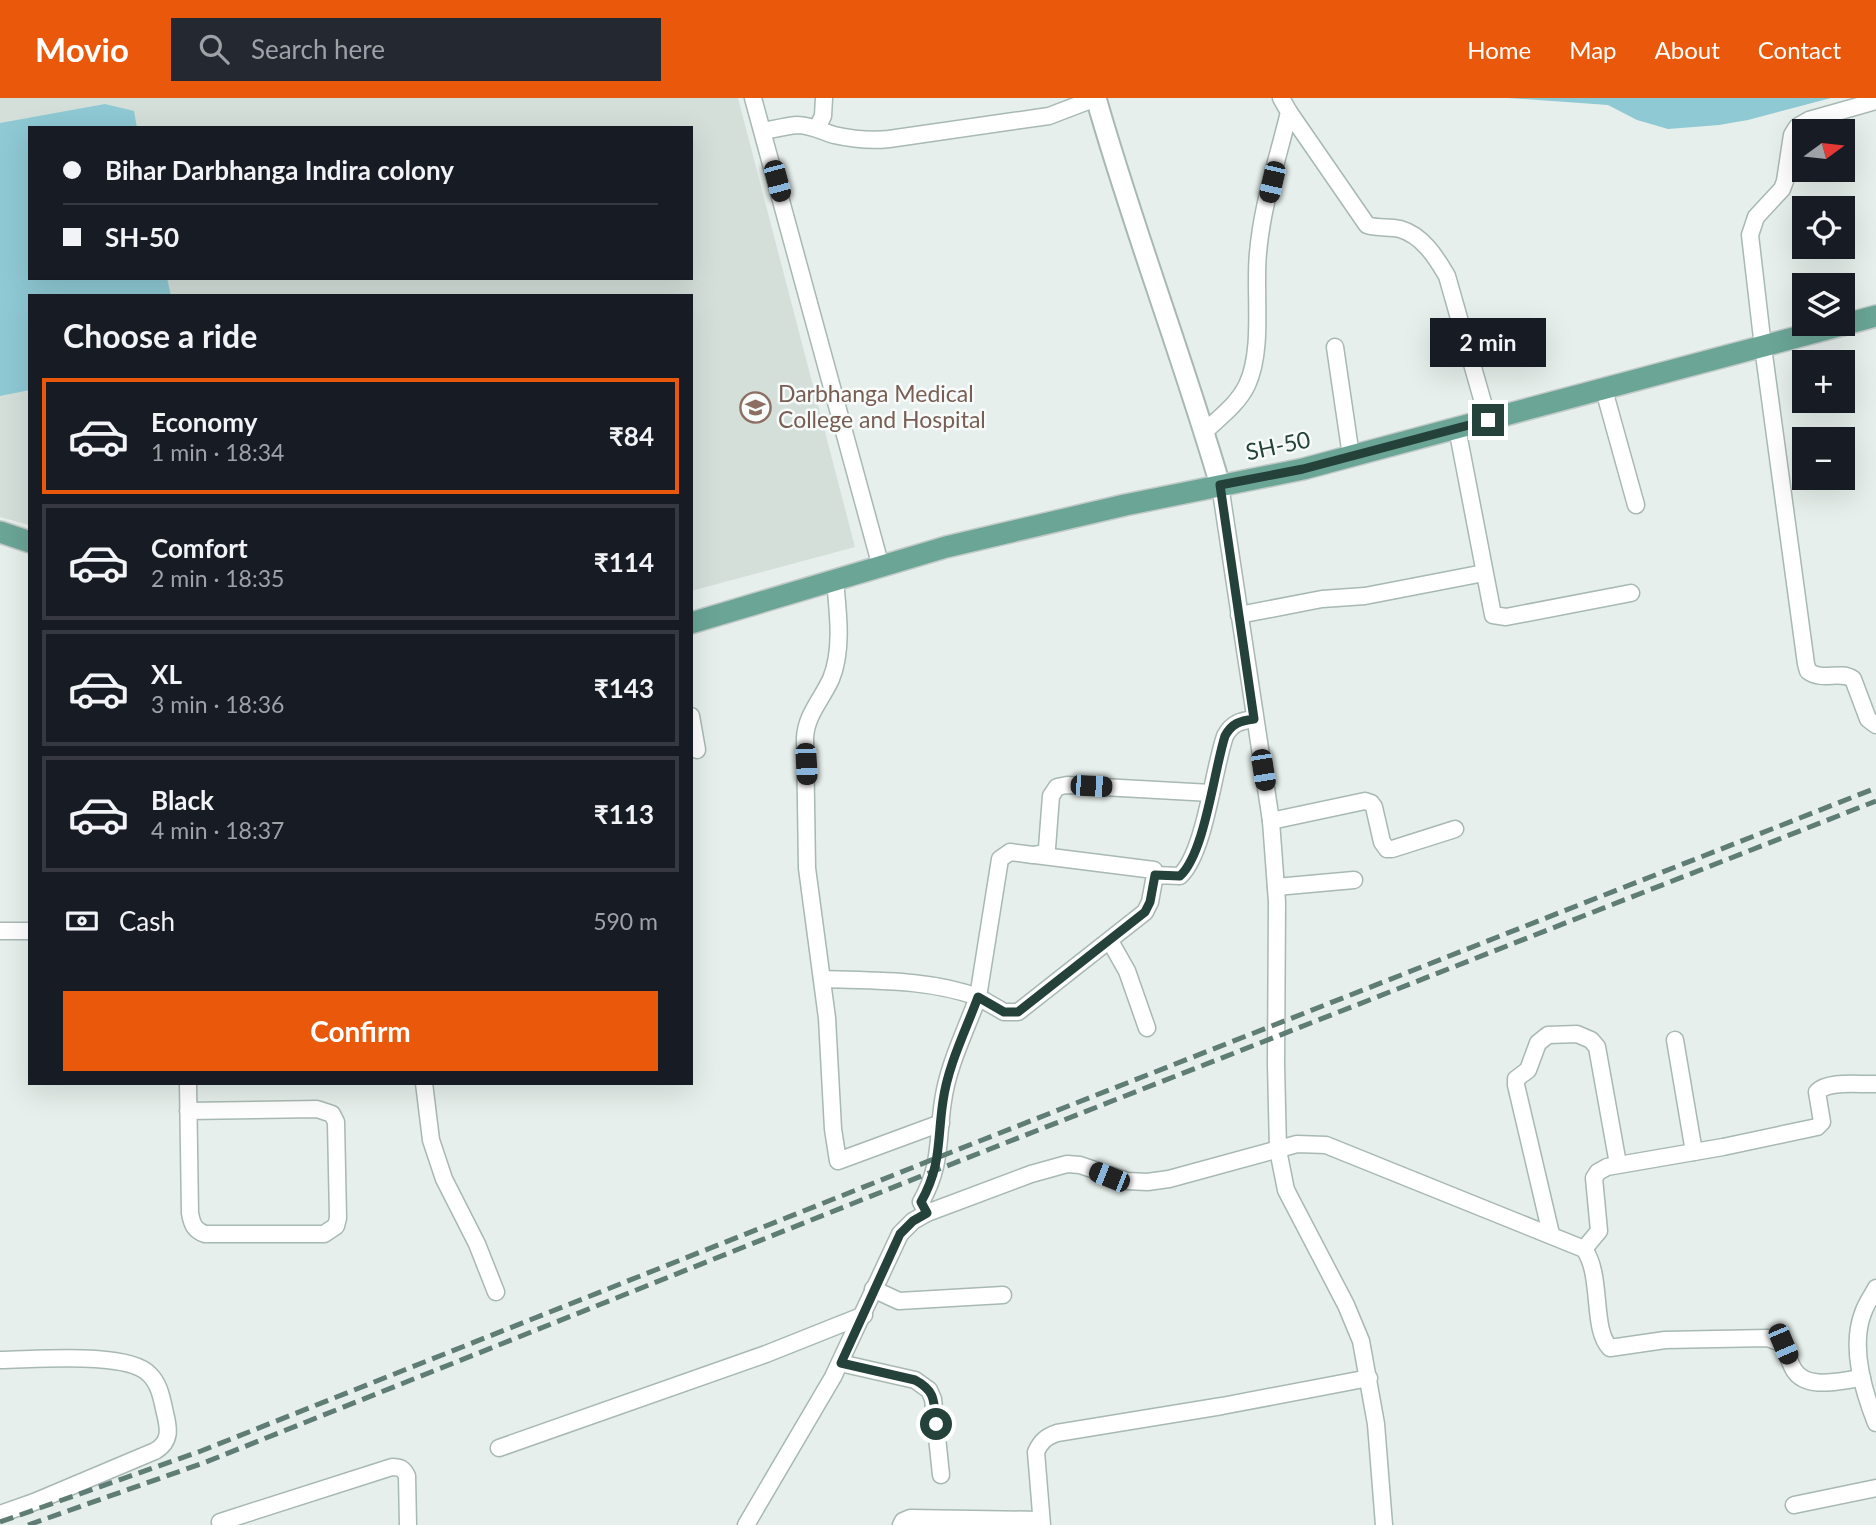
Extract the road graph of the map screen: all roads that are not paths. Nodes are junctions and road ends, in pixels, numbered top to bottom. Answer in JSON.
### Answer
{"nodes":[{"id":1,"x":753,"y":98,"type":"edge"},
{"id":2,"x":824,"y":98,"type":"edge"},
{"id":3,"x":1096,"y":98,"type":"edge"},
{"id":4,"x":1876,"y":101,"type":"edge"},
{"id":5,"x":1285,"y":105,"type":"edge"},
{"id":6,"x":817,"y":128,"type":"junction"},
{"id":7,"x":764,"y":131,"type":"junction"},
{"id":8,"x":1876,"y":316,"type":"edge"},
{"id":9,"x":1335,"y":347,"type":"dead end"},
{"id":10,"x":1763,"y":347,"type":"junction"},
{"id":11,"x":1604,"y":390,"type":"junction"},
{"id":12,"x":1488,"y":420,"type":"junction"},
{"id":13,"x":1457,"y":428,"type":"junction"},
{"id":14,"x":1204,"y":432,"type":"junction"},
{"id":15,"x":1351,"y":456,"type":"junction"},
{"id":16,"x":1220,"y":485,"type":"junction"},
{"id":17,"x":1636,"y":505,"type":"dead end"},
{"id":18,"x":0,"y":531,"type":"edge"},
{"id":19,"x":28,"y":541,"type":"edge"},
{"id":20,"x":881,"y":567,"type":"junction"},
{"id":21,"x":1484,"y":573,"type":"junction"},
{"id":22,"x":835,"y":581,"type":"junction"},
{"id":23,"x":1631,"y":593,"type":"dead end"},
{"id":24,"x":1239,"y":615,"type":"junction"},
{"id":25,"x":693,"y":622,"type":"edge"},
{"id":26,"x":1254,"y":719,"type":"junction"},
{"id":27,"x":1876,"y":725,"type":"edge"},
{"id":28,"x":693,"y":727,"type":"edge"},
{"id":29,"x":697,"y":750,"type":"dead end"},
{"id":30,"x":1210,"y":793,"type":"junction"},
{"id":31,"x":1271,"y":821,"type":"junction"},
{"id":32,"x":1455,"y":829,"type":"dead end"},
{"id":33,"x":1033,"y":855,"type":"junction"},
{"id":34,"x":1154,"y":870,"type":"dead end"},
{"id":35,"x":1354,"y":880,"type":"dead end"},
{"id":36,"x":1276,"y":887,"type":"junction"},
{"id":37,"x":0,"y":931,"type":"edge"},
{"id":38,"x":28,"y":931,"type":"edge"},
{"id":39,"x":1110,"y":941,"type":"junction"},
{"id":40,"x":822,"y":979,"type":"junction"},
{"id":41,"x":978,"y":997,"type":"junction"},
{"id":42,"x":1147,"y":1028,"type":"dead end"},
{"id":43,"x":1675,"y":1040,"type":"dead end"},
{"id":44,"x":1876,"y":1084,"type":"edge"},
{"id":45,"x":188,"y":1085,"type":"edge"},
{"id":46,"x":424,"y":1085,"type":"edge"},
{"id":47,"x":188,"y":1111,"type":"junction"},
{"id":48,"x":942,"y":1123,"type":"junction"},
{"id":49,"x":1278,"y":1150,"type":"junction"},
{"id":50,"x":1694,"y":1152,"type":"junction"},
{"id":51,"x":1618,"y":1164,"type":"junction"},
{"id":52,"x":927,"y":1213,"type":"junction"},
{"id":53,"x":1551,"y":1234,"type":"junction"},
{"id":54,"x":1584,"y":1249,"type":"junction"},
{"id":55,"x":1876,"y":1288,"type":"edge"},
{"id":56,"x":873,"y":1289,"type":"junction"},
{"id":57,"x":496,"y":1292,"type":"dead end"},
{"id":58,"x":1003,"y":1295,"type":"dead end"},
{"id":59,"x":864,"y":1315,"type":"junction"},
{"id":60,"x":0,"y":1360,"type":"edge"},
{"id":61,"x":841,"y":1363,"type":"junction"},
{"id":62,"x":1862,"y":1377,"type":"junction"},
{"id":63,"x":1369,"y":1378,"type":"junction"},
{"id":64,"x":1876,"y":1423,"type":"edge"},
{"id":65,"x":499,"y":1448,"type":"dead end"},
{"id":66,"x":941,"y":1475,"type":"dead end"},
{"id":67,"x":1876,"y":1488,"type":"edge"},
{"id":68,"x":1794,"y":1505,"type":"dead end"},
{"id":69,"x":0,"y":1514,"type":"edge"},
{"id":70,"x":220,"y":1522,"type":"dead end"},
{"id":71,"x":1041,"y":1522,"type":"edge"},
{"id":72,"x":408,"y":1525,"type":"edge"},
{"id":73,"x":746,"y":1525,"type":"edge"},
{"id":74,"x":901,"y":1525,"type":"edge"},
{"id":75,"x":1384,"y":1525,"type":"edge"}],
"edges":[{"from":1,"to":7,"type":"street"},
{"from":2,"to":6,"type":"street"},
{"from":3,"to":6,"type":"street"},
{"from":3,"to":14,"type":"street"},
{"from":4,"to":10,"type":"street"},
{"from":5,"to":12,"type":"street"},
{"from":5,"to":14,"type":"street"},
{"from":6,"to":7,"type":"street"},
{"from":7,"to":20,"type":"street"},
{"from":8,"to":10,"type":"main road","name":"SH-50"},
{"from":9,"to":15,"type":"street"},
{"from":10,"to":11,"type":"main road","name":"SH-50"},
{"from":10,"to":27,"type":"street"},
{"from":11,"to":12,"type":"main road","name":"SH-50"},
{"from":11,"to":17,"type":"street"},
{"from":12,"to":13,"type":"main road","name":"SH-50"},
{"from":13,"to":15,"type":"main road","name":"SH-50"},
{"from":13,"to":21,"type":"street"},
{"from":14,"to":16,"type":"street"},
{"from":15,"to":16,"type":"main road","name":"SH-50"},
{"from":16,"to":20,"type":"main road","name":"SH-50"},
{"from":16,"to":24,"type":"street"},
{"from":18,"to":19,"type":"main road"},
{"from":20,"to":22,"type":"main road","name":"SH-50"},
{"from":21,"to":23,"type":"street"},
{"from":21,"to":24,"type":"street"},
{"from":22,"to":25,"type":"main road","name":"SH-50"},
{"from":22,"to":40,"type":"street"},
{"from":24,"to":26,"type":"street"},
{"from":26,"to":30,"type":"street"},
{"from":26,"to":31,"type":"street"},
{"from":28,"to":29,"type":"street"},
{"from":30,"to":33,"type":"street"},
{"from":30,"to":39,"type":"street"},
{"from":31,"to":32,"type":"street"},
{"from":31,"to":36,"type":"street"},
{"from":33,"to":34,"type":"street"},
{"from":33,"to":41,"type":"street"},
{"from":35,"to":36,"type":"street"},
{"from":36,"to":49,"type":"street"},
{"from":37,"to":38,"type":"street"},
{"from":39,"to":41,"type":"street"},
{"from":39,"to":42,"type":"street"},
{"from":40,"to":41,"type":"street"},
{"from":40,"to":48,"type":"street"},
{"from":41,"to":48,"type":"street"},
{"from":43,"to":50,"type":"street"},
{"from":44,"to":50,"type":"street"},
{"from":45,"to":47,"type":"street"},
{"from":46,"to":57,"type":"street"},
{"from":47,"to":47,"type":"street"},
{"from":48,"to":52,"type":"street"},
{"from":49,"to":52,"type":"street"},
{"from":49,"to":53,"type":"street"},
{"from":49,"to":63,"type":"street"},
{"from":50,"to":51,"type":"street"},
{"from":51,"to":53,"type":"street"},
{"from":51,"to":54,"type":"street"},
{"from":52,"to":56,"type":"street"},
{"from":53,"to":54,"type":"street"},
{"from":54,"to":62,"type":"street"},
{"from":55,"to":62,"type":"street"},
{"from":56,"to":58,"type":"street"},
{"from":56,"to":59,"type":"street"},
{"from":59,"to":61,"type":"street"},
{"from":59,"to":65,"type":"street"},
{"from":60,"to":69,"type":"street"},
{"from":61,"to":66,"type":"street"},
{"from":61,"to":73,"type":"street"},
{"from":62,"to":64,"type":"street"},
{"from":63,"to":71,"type":"street"},
{"from":63,"to":75,"type":"street"},
{"from":67,"to":68,"type":"street"},
{"from":70,"to":72,"type":"street"},
{"from":71,"to":74,"type":"street"}]}
